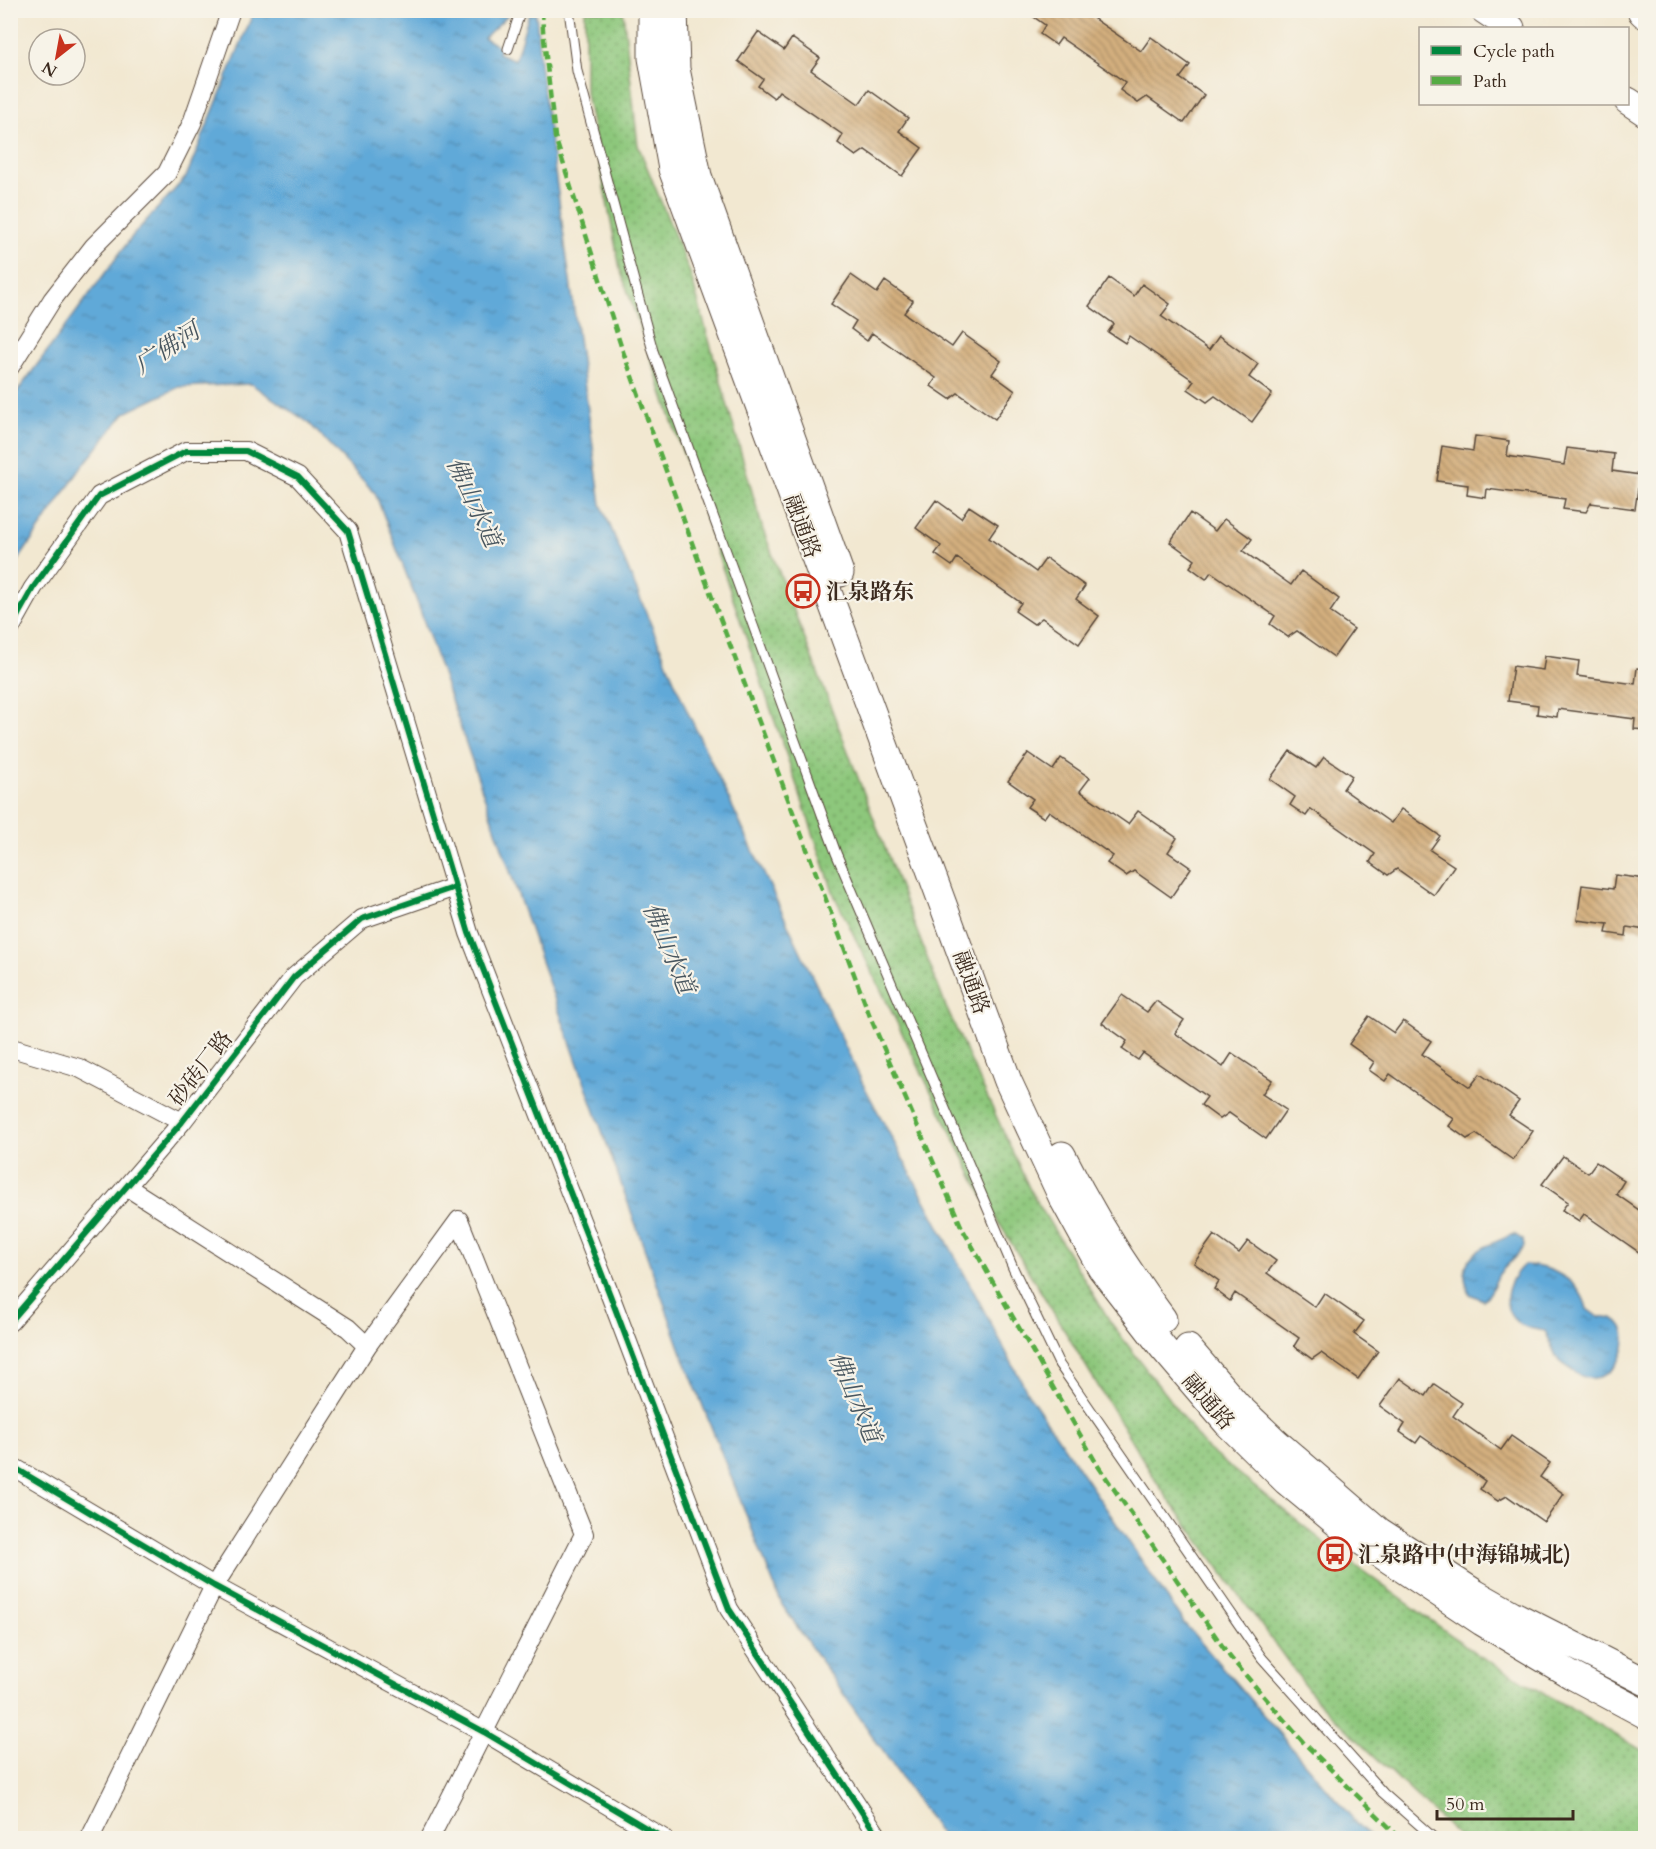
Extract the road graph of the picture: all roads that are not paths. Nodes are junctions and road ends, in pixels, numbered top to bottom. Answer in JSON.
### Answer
{"nodes":[{"id":1,"x":231,"y":10,"type":"edge"},
{"id":2,"x":521,"y":10,"type":"edge"},
{"id":3,"x":569,"y":10,"type":"edge"},
{"id":4,"x":652,"y":10,"type":"edge"},
{"id":5,"x":674,"y":10,"type":"edge"},
{"id":6,"x":1484,"y":10,"type":"edge"},
{"id":7,"x":1505,"y":22,"type":"edge"},
{"id":8,"x":508,"y":49,"type":"dead end"},
{"id":9,"x":1629,"y":102,"type":"edge"},
{"id":10,"x":1646,"y":113,"type":"edge"},
{"id":11,"x":10,"y":367,"type":"edge"},
{"id":12,"x":10,"y":629,"type":"edge"},
{"id":13,"x":455,"y":888,"type":"junction"},
{"id":14,"x":10,"y":1051,"type":"edge"},
{"id":15,"x":182,"y":1122,"type":"junction"},
{"id":16,"x":126,"y":1186,"type":"junction"},
{"id":17,"x":10,"y":1322,"type":"edge"},
{"id":18,"x":367,"y":1346,"type":"junction"},
{"id":19,"x":10,"y":1465,"type":"edge"},
{"id":20,"x":214,"y":1586,"type":"junction"},
{"id":21,"x":1646,"y":1682,"type":"edge"},
{"id":22,"x":1646,"y":1715,"type":"edge"},
{"id":23,"x":484,"y":1732,"type":"junction"},
{"id":24,"x":90,"y":1839,"type":"edge"},
{"id":25,"x":430,"y":1839,"type":"edge"},
{"id":26,"x":663,"y":1839,"type":"edge"},
{"id":27,"x":879,"y":1839,"type":"edge"},
{"id":28,"x":1434,"y":1839,"type":"edge"}],
"edges":[{"from":1,"to":11,"type":"street"},
{"from":2,"to":8,"type":"lane"},
{"from":3,"to":28,"type":"lane"},
{"from":4,"to":22,"type":"main road","name":"融通路"},
{"from":5,"to":21,"type":"main road","name":"融通路"},
{"from":6,"to":7,"type":"main road"},
{"from":9,"to":10,"type":"main road"},
{"from":12,"to":13,"type":"street"},
{"from":13,"to":15,"type":"street","name":"砂砖厂路"},
{"from":13,"to":27,"type":"street"},
{"from":14,"to":15,"type":"street"},
{"from":15,"to":16,"type":"street","name":"砂砖厂路"},
{"from":16,"to":17,"type":"street","name":"砂砖厂路"},
{"from":16,"to":18,"type":"street"},
{"from":18,"to":20,"type":"street"},
{"from":18,"to":23,"type":"street"},
{"from":19,"to":20,"type":"street"},
{"from":20,"to":23,"type":"street"},
{"from":20,"to":24,"type":"street"},
{"from":23,"to":25,"type":"street"},
{"from":23,"to":26,"type":"street"}]}
